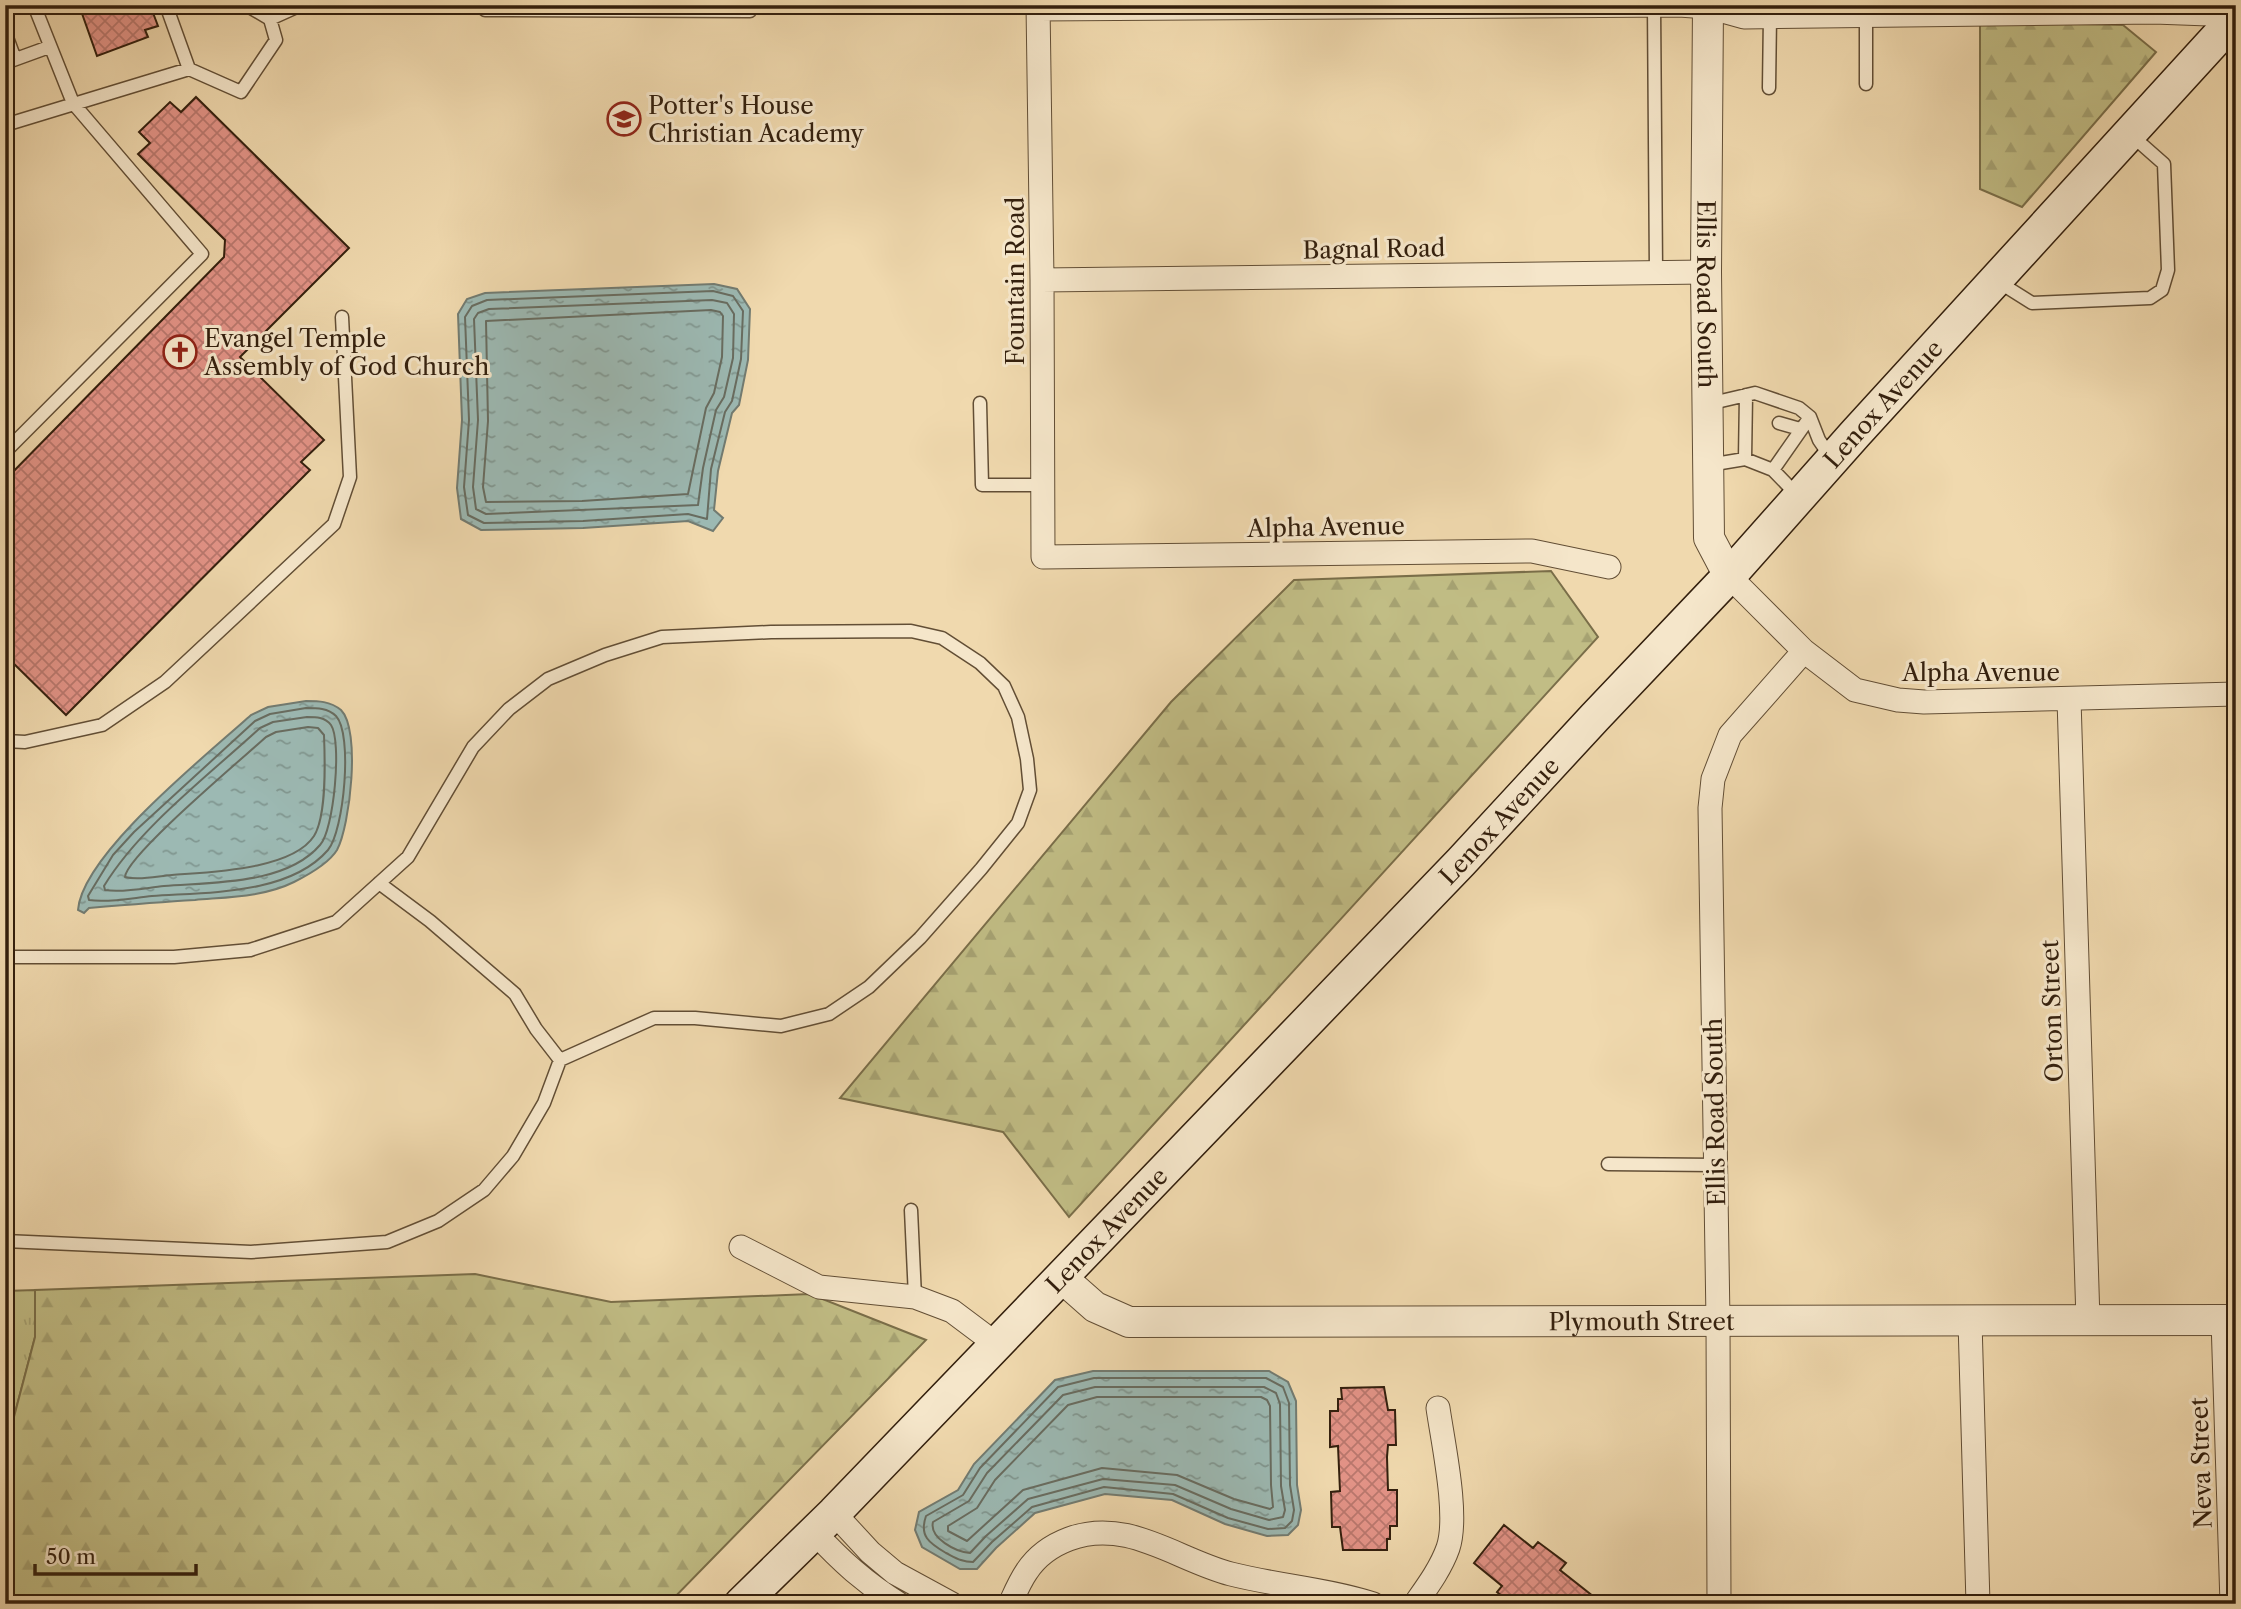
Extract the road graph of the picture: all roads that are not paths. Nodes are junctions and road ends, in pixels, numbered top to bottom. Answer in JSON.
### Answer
{"nodes":[{"id":1,"x":34,"y":5,"type":"edge"},
{"id":2,"x":166,"y":5,"type":"edge"},
{"id":3,"x":246,"y":5,"type":"edge"},
{"id":4,"x":301,"y":5,"type":"edge"},
{"id":5,"x":485,"y":5,"type":"edge"},
{"id":6,"x":750,"y":5,"type":"edge"},
{"id":7,"x":1654,"y":5,"type":"edge"},
{"id":8,"x":1246,"y":6,"type":"edge"},
{"id":9,"x":1708,"y":6,"type":"edge"},
{"id":10,"x":1038,"y":7,"type":"edge"},
{"id":11,"x":1966,"y":9,"type":"edge"},
{"id":12,"x":1866,"y":15,"type":"junction"},
{"id":13,"x":1770,"y":16,"type":"junction"},
{"id":14,"x":2236,"y":16,"type":"edge"},
{"id":15,"x":271,"y":19,"type":"junction"},
{"id":16,"x":5,"y":32,"type":"edge"},
{"id":17,"x":49,"y":47,"type":"junction"},
{"id":18,"x":10,"y":61,"type":"edge"},
{"id":19,"x":189,"y":69,"type":"junction"},
{"id":20,"x":1866,"y":84,"type":"dead end"},
{"id":21,"x":1769,"y":88,"type":"dead end"},
{"id":22,"x":73,"y":103,"type":"junction"},
{"id":23,"x":5,"y":125,"type":"edge"},
{"id":24,"x":2130,"y":134,"type":"junction"},
{"id":25,"x":1656,"y":272,"type":"junction"},
{"id":26,"x":1706,"y":272,"type":"junction"},
{"id":27,"x":1042,"y":279,"type":"junction"},
{"id":28,"x":1996,"y":281,"type":"junction"},
{"id":29,"x":342,"y":317,"type":"dead end"},
{"id":30,"x":1746,"y":395,"type":"junction"},
{"id":31,"x":980,"y":403,"type":"dead end"},
{"id":32,"x":1708,"y":404,"type":"junction"},
{"id":33,"x":1810,"y":416,"type":"junction"},
{"id":34,"x":1779,"y":423,"type":"dead end"},
{"id":35,"x":1800,"y":429,"type":"junction"},
{"id":36,"x":5,"y":452,"type":"edge"},
{"id":37,"x":1745,"y":459,"type":"junction"},
{"id":38,"x":1832,"y":460,"type":"junction"},
{"id":39,"x":1709,"y":465,"type":"junction"},
{"id":40,"x":1773,"y":470,"type":"junction"},
{"id":41,"x":1042,"y":485,"type":"junction"},
{"id":42,"x":1799,"y":497,"type":"junction"},
{"id":43,"x":1042,"y":557,"type":"joint"},
{"id":44,"x":1608,"y":567,"type":"dead end"},
{"id":45,"x":1729,"y":576,"type":"junction"},
{"id":46,"x":1804,"y":651,"type":"junction"},
{"id":47,"x":2236,"y":694,"type":"edge"},
{"id":48,"x":2069,"y":699,"type":"junction"},
{"id":49,"x":5,"y":741,"type":"edge"},
{"id":50,"x":379,"y":883,"type":"junction"},
{"id":51,"x":5,"y":957,"type":"edge"},
{"id":52,"x":560,"y":1060,"type":"junction"},
{"id":53,"x":1608,"y":1164,"type":"dead end"},
{"id":54,"x":1716,"y":1165,"type":"junction"},
{"id":55,"x":911,"y":1210,"type":"dead end"},
{"id":56,"x":5,"y":1241,"type":"edge"},
{"id":57,"x":741,"y":1247,"type":"dead end"},
{"id":58,"x":1061,"y":1277,"type":"junction"},
{"id":59,"x":915,"y":1297,"type":"junction"},
{"id":60,"x":2230,"y":1320,"type":"edge"},
{"id":61,"x":1718,"y":1321,"type":"junction"},
{"id":62,"x":1970,"y":1321,"type":"junction"},
{"id":63,"x":2088,"y":1321,"type":"junction"},
{"id":64,"x":996,"y":1345,"type":"junction"},
{"id":65,"x":1438,"y":1408,"type":"dead end"},
{"id":66,"x":824,"y":1522,"type":"junction"},
{"id":67,"x":1017,"y":1601,"type":"edge"},
{"id":68,"x":741,"y":1604,"type":"edge"},
{"id":69,"x":899,"y":1604,"type":"edge"},
{"id":70,"x":952,"y":1604,"type":"edge"},
{"id":71,"x":1373,"y":1604,"type":"edge"},
{"id":72,"x":1415,"y":1604,"type":"edge"},
{"id":73,"x":1719,"y":1604,"type":"edge"},
{"id":74,"x":1978,"y":1604,"type":"edge"},
{"id":75,"x":2232,"y":1604,"type":"edge"}],
"edges":[{"from":1,"to":17,"type":"lane"},
{"from":2,"to":19,"type":"lane"},
{"from":3,"to":15,"type":"lane"},
{"from":4,"to":15,"type":"lane"},
{"from":5,"to":6,"type":"lane"},
{"from":7,"to":8,"type":"street"},
{"from":7,"to":9,"type":"street"},
{"from":7,"to":25,"type":"lane"},
{"from":8,"to":10,"type":"street"},
{"from":9,"to":13,"type":"street"},
{"from":9,"to":26,"type":"street","name":"Ellis Road South"},
{"from":10,"to":27,"type":"street","name":"Fountain Road"},
{"from":11,"to":12,"type":"street"},
{"from":11,"to":14,"type":"street"},
{"from":12,"to":13,"type":"street"},
{"from":12,"to":20,"type":"lane"},
{"from":13,"to":21,"type":"lane"},
{"from":14,"to":24,"type":"main road","name":"Lenox Avenue"},
{"from":15,"to":19,"type":"lane"},
{"from":16,"to":18,"type":"lane"},
{"from":17,"to":18,"type":"lane"},
{"from":17,"to":22,"type":"lane"},
{"from":19,"to":22,"type":"lane"},
{"from":22,"to":23,"type":"lane"},
{"from":22,"to":36,"type":"lane"},
{"from":24,"to":28,"type":"main road","name":"Lenox Avenue"},
{"from":24,"to":28,"type":"lane"},
{"from":25,"to":26,"type":"street","name":"Bagnal Road"},
{"from":25,"to":27,"type":"street","name":"Bagnal Road"},
{"from":26,"to":32,"type":"street","name":"Ellis Road South"},
{"from":27,"to":41,"type":"street","name":"Fountain Road"},
{"from":28,"to":38,"type":"main road","name":"Lenox Avenue"},
{"from":29,"to":49,"type":"lane"},
{"from":30,"to":32,"type":"lane"},
{"from":30,"to":33,"type":"lane"},
{"from":30,"to":37,"type":"lane"},
{"from":31,"to":41,"type":"lane"},
{"from":32,"to":39,"type":"street","name":"Ellis Road South"},
{"from":33,"to":35,"type":"lane"},
{"from":33,"to":38,"type":"lane"},
{"from":34,"to":35,"type":"lane"},
{"from":35,"to":40,"type":"lane"},
{"from":37,"to":39,"type":"lane"},
{"from":37,"to":40,"type":"lane"},
{"from":38,"to":42,"type":"main road","name":"Lenox Avenue"},
{"from":39,"to":45,"type":"street","name":"Ellis Road South"},
{"from":40,"to":42,"type":"lane"},
{"from":41,"to":43,"type":"street","name":"Fountain Road"},
{"from":42,"to":45,"type":"main road","name":"Lenox Avenue"},
{"from":43,"to":44,"type":"street","name":"Alpha Avenue"},
{"from":45,"to":46,"type":"street","name":"Alpha Avenue"},
{"from":45,"to":58,"type":"main road","name":"Lenox Avenue"},
{"from":46,"to":48,"type":"street","name":"Alpha Avenue"},
{"from":46,"to":54,"type":"street","name":"Ellis Road South"},
{"from":47,"to":48,"type":"street","name":"Alpha Avenue"},
{"from":48,"to":63,"type":"street","name":"Orton Street"},
{"from":50,"to":51,"type":"lane"},
{"from":50,"to":52,"type":"lane"},
{"from":50,"to":52,"type":"lane"},
{"from":52,"to":56,"type":"lane"},
{"from":53,"to":54,"type":"lane"},
{"from":54,"to":61,"type":"street","name":"Ellis Road South"},
{"from":55,"to":59,"type":"lane"},
{"from":57,"to":59,"type":"street"},
{"from":58,"to":61,"type":"street","name":"Plymouth Street"},
{"from":58,"to":64,"type":"main road","name":"Lenox Avenue"},
{"from":59,"to":64,"type":"street"},
{"from":60,"to":63,"type":"street","name":"Plymouth Street"},
{"from":60,"to":75,"type":"street","name":"Neva Street"},
{"from":61,"to":62,"type":"street","name":"Plymouth Street"},
{"from":61,"to":73,"type":"street","name":"Ellis Road South"},
{"from":62,"to":63,"type":"street","name":"Plymouth Street"},
{"from":62,"to":74,"type":"street"},
{"from":64,"to":66,"type":"main road","name":"Lenox Avenue"},
{"from":65,"to":72,"type":"street"},
{"from":66,"to":68,"type":"main road","name":"Lenox Avenue"},
{"from":66,"to":69,"type":"street"},
{"from":66,"to":70,"type":"street"},
{"from":67,"to":71,"type":"street"}]}
